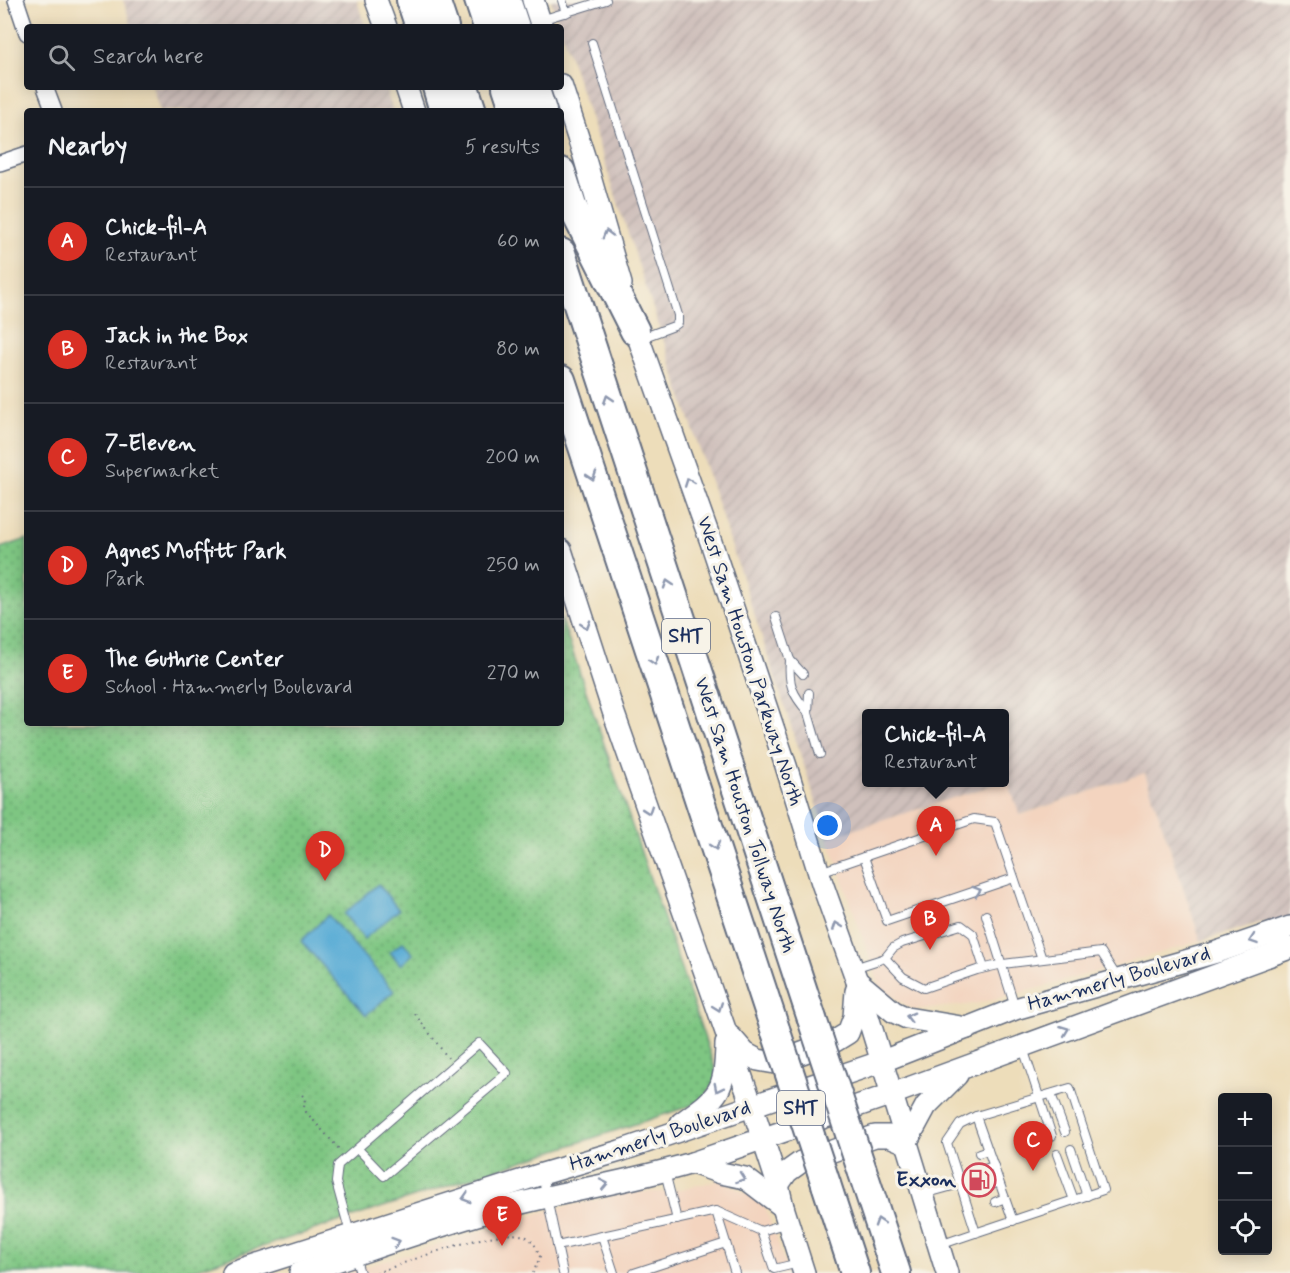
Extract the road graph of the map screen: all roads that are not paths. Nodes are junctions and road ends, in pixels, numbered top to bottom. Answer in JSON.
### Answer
{"nodes":[{"id":1,"x":16,"y":0,"type":"edge"},
{"id":2,"x":376,"y":0,"type":"edge"},
{"id":3,"x":411,"y":0,"type":"edge"},
{"id":4,"x":435,"y":0,"type":"edge"},
{"id":5,"x":479,"y":0,"type":"edge"},
{"id":6,"x":506,"y":0,"type":"edge"},
{"id":7,"x":533,"y":0,"type":"edge"},
{"id":8,"x":562,"y":0,"type":"edge"},
{"id":9,"x":606,"y":0,"type":"edge"},
{"id":10,"x":566,"y":13,"type":"junction"},
{"id":11,"x":24,"y":24,"type":"edge"},
{"id":12,"x":385,"y":24,"type":"edge"},
{"id":13,"x":419,"y":24,"type":"edge"},
{"id":14,"x":443,"y":24,"type":"edge"},
{"id":15,"x":487,"y":24,"type":"edge"},
{"id":16,"x":531,"y":24,"type":"edge"},
{"id":17,"x":532,"y":24,"type":"edge"},
{"id":18,"x":535,"y":24,"type":"edge"},
{"id":19,"x":592,"y":43,"type":"dead end"},
{"id":20,"x":46,"y":90,"type":"edge"},
{"id":21,"x":407,"y":90,"type":"edge"},
{"id":22,"x":438,"y":90,"type":"edge"},
{"id":23,"x":465,"y":90,"type":"edge"},
{"id":24,"x":508,"y":90,"type":"edge"},
{"id":25,"x":535,"y":90,"type":"edge"},
{"id":26,"x":563,"y":90,"type":"edge"},
{"id":27,"x":53,"y":108,"type":"edge"},
{"id":28,"x":413,"y":108,"type":"edge"},
{"id":29,"x":443,"y":108,"type":"edge"},
{"id":30,"x":471,"y":108,"type":"edge"},
{"id":31,"x":514,"y":108,"type":"edge"},
{"id":32,"x":541,"y":108,"type":"edge"},
{"id":33,"x":24,"y":155,"type":"edge"},
{"id":34,"x":0,"y":163,"type":"edge"},
{"id":35,"x":564,"y":181,"type":"edge"},
{"id":36,"x":564,"y":262,"type":"edge"},
{"id":37,"x":636,"y":335,"type":"junction"},
{"id":38,"x":564,"y":389,"type":"edge"},
{"id":39,"x":564,"y":559,"type":"edge"},
{"id":40,"x":776,"y":617,"type":"dead end"},
{"id":41,"x":790,"y":660,"type":"junction"},
{"id":42,"x":803,"y":674,"type":"dead end"},
{"id":43,"x":809,"y":693,"type":"dead end"},
{"id":44,"x":808,"y":713,"type":"junction"},
{"id":45,"x":820,"y":754,"type":"dead end"},
{"id":46,"x":864,"y":857,"type":"junction"},
{"id":47,"x":818,"y":873,"type":"junction"},
{"id":48,"x":1014,"y":878,"type":"junction"},
{"id":49,"x":986,"y":915,"type":"dead end"},
{"id":50,"x":1290,"y":927,"type":"edge"},
{"id":51,"x":1290,"y":950,"type":"edge"},
{"id":52,"x":885,"y":957,"type":"junction"},
{"id":53,"x":1042,"y":959,"type":"junction"},
{"id":54,"x":1003,"y":963,"type":"junction"},
{"id":55,"x":984,"y":968,"type":"junction"},
{"id":56,"x":855,"y":975,"type":"junction"},
{"id":57,"x":1118,"y":981,"type":"junction"},
{"id":58,"x":1015,"y":1009,"type":"junction"},
{"id":59,"x":967,"y":1028,"type":"junction"},
{"id":60,"x":727,"y":1032,"type":"junction"},
{"id":61,"x":1022,"y":1046,"type":"junction"},
{"id":62,"x":883,"y":1061,"type":"junction"},
{"id":63,"x":965,"y":1067,"type":"junction"},
{"id":64,"x":892,"y":1094,"type":"junction"},
{"id":65,"x":1051,"y":1094,"type":"junction"},
{"id":66,"x":1038,"y":1098,"type":"junction"},
{"id":67,"x":752,"y":1106,"type":"junction"},
{"id":68,"x":976,"y":1116,"type":"junction"},
{"id":69,"x":1065,"y":1132,"type":"dead end"},
{"id":70,"x":1052,"y":1136,"type":"dead end"},
{"id":71,"x":662,"y":1137,"type":"junction"},
{"id":72,"x":762,"y":1139,"type":"junction"},
{"id":73,"x":906,"y":1143,"type":"junction"},
{"id":74,"x":358,"y":1149,"type":"junction"},
{"id":75,"x":1071,"y":1149,"type":"dead end"},
{"id":76,"x":988,"y":1150,"type":"junction"},
{"id":77,"x":979,"y":1153,"type":"dead end"},
{"id":78,"x":1057,"y":1154,"type":"dead end"},
{"id":79,"x":963,"y":1158,"type":"dead end"},
{"id":80,"x":952,"y":1161,"type":"junction"},
{"id":81,"x":692,"y":1162,"type":"junction"},
{"id":82,"x":994,"y":1166,"type":"junction"},
{"id":83,"x":984,"y":1169,"type":"dead end"},
{"id":84,"x":665,"y":1171,"type":"junction"},
{"id":85,"x":542,"y":1174,"type":"junction"},
{"id":86,"x":968,"y":1174,"type":"dead end"},
{"id":87,"x":959,"y":1180,"type":"junction"},
{"id":88,"x":999,"y":1182,"type":"junction"},
{"id":89,"x":778,"y":1185,"type":"junction"},
{"id":90,"x":989,"y":1186,"type":"dead end"},
{"id":91,"x":974,"y":1191,"type":"dead end"},
{"id":92,"x":963,"y":1194,"type":"junction"},
{"id":93,"x":923,"y":1195,"type":"junction"},
{"id":94,"x":546,"y":1196,"type":"junction"},
{"id":95,"x":1087,"y":1196,"type":"junction"},
{"id":96,"x":1005,"y":1198,"type":"junction"},
{"id":97,"x":1074,"y":1200,"type":"junction"},
{"id":98,"x":995,"y":1202,"type":"dead end"},
{"id":99,"x":979,"y":1207,"type":"dead end"},
{"id":100,"x":968,"y":1209,"type":"junction"},
{"id":101,"x":716,"y":1211,"type":"junction"},
{"id":102,"x":785,"y":1215,"type":"junction"},
{"id":103,"x":677,"y":1220,"type":"junction"},
{"id":104,"x":1013,"y":1221,"type":"junction"},
{"id":105,"x":761,"y":1231,"type":"junction"},
{"id":106,"x":976,"y":1233,"type":"junction"},
{"id":107,"x":350,"y":1234,"type":"junction"},
{"id":108,"x":602,"y":1236,"type":"junction"},
{"id":109,"x":726,"y":1243,"type":"junction"},
{"id":110,"x":939,"y":1245,"type":"junction"},
{"id":111,"x":557,"y":1246,"type":"junction"},
{"id":112,"x":357,"y":1264,"type":"edge"},
{"id":113,"x":802,"y":1268,"type":"edge"},
{"id":114,"x":774,"y":1271,"type":"edge"},
{"id":115,"x":233,"y":1273,"type":"edge"},
{"id":116,"x":300,"y":1273,"type":"edge"},
{"id":117,"x":563,"y":1273,"type":"edge"},
{"id":118,"x":614,"y":1273,"type":"edge"},
{"id":119,"x":634,"y":1273,"type":"edge"},
{"id":120,"x":735,"y":1273,"type":"edge"},
{"id":121,"x":855,"y":1273,"type":"edge"},
{"id":122,"x":896,"y":1273,"type":"edge"},
{"id":123,"x":947,"y":1273,"type":"edge"}],
"edges":[{"from":1,"to":11,"type":"street"},
{"from":2,"to":12,"type":"main road"},
{"from":3,"to":13,"type":"highway"},
{"from":4,"to":14,"type":"highway"},
{"from":5,"to":15,"type":"highway"},
{"from":6,"to":16,"type":"highway"},
{"from":7,"to":17,"type":"main road"},
{"from":8,"to":10,"type":"lane"},
{"from":9,"to":10,"type":"lane"},
{"from":10,"to":18,"type":"lane"},
{"from":19,"to":37,"type":"lane"},
{"from":20,"to":27,"type":"street"},
{"from":21,"to":28,"type":"main road"},
{"from":22,"to":29,"type":"highway"},
{"from":23,"to":30,"type":"highway"},
{"from":24,"to":31,"type":"highway"},
{"from":25,"to":32,"type":"highway"},
{"from":37,"to":26,"type":"main road","name":"West Sam Houston Parkway North","one_way":true},
{"from":33,"to":34,"type":"street"},
{"from":35,"to":37,"type":"highway"},
{"from":122,"to":36,"type":"highway","name":"West Sam Houston Tollway North","number":"SHT","one_way":true,"bridge":true},
{"from":47,"to":37,"type":"main road","name":"West Sam Houston Parkway North","one_way":true},
{"from":38,"to":121,"type":"highway","name":"West Sam Houston Tollway North","number":"SHT","one_way":true,"bridge":true},
{"from":39,"to":60,"type":"main road","one_way":true},
{"from":40,"to":41,"type":"lane"},
{"from":41,"to":42,"type":"lane"},
{"from":41,"to":44,"type":"lane"},
{"from":43,"to":44,"type":"lane"},
{"from":44,"to":45,"type":"lane"},
{"from":46,"to":47,"type":"lane"},
{"from":46,"to":48,"type":"lane"},
{"from":46,"to":48,"type":"lane","one_way":true},
{"from":56,"to":47,"type":"main road","name":"West Sam Houston Parkway North","one_way":true},
{"from":48,"to":53,"type":"lane"},
{"from":49,"to":54,"type":"lane"},
{"from":50,"to":57,"type":"main road","name":"Hammerly Boulevard","one_way":true},
{"from":61,"to":51,"type":"main road","name":"Hammerly Boulevard","one_way":true},
{"from":52,"to":55,"type":"lane"},
{"from":52,"to":55,"type":"lane"},
{"from":52,"to":56,"type":"lane"},
{"from":53,"to":54,"type":"lane"},
{"from":53,"to":57,"type":"lane"},
{"from":54,"to":55,"type":"lane"},
{"from":54,"to":58,"type":"lane"},
{"from":59,"to":56,"type":"main road","one_way":true},
{"from":56,"to":60,"type":"main road"},
{"from":56,"to":62,"type":"main road","name":"West Sam Houston Parkway North"},
{"from":57,"to":58,"type":"main road","name":"Hammerly Boulevard"},
{"from":58,"to":59,"type":"main road","name":"Hammerly Boulevard"},
{"from":59,"to":62,"type":"main road","name":"Hammerly Boulevard"},
{"from":60,"to":67,"type":"main road"},
{"from":60,"to":71,"type":"main road","one_way":true},
{"from":61,"to":63,"type":"main road","name":"Hammerly Boulevard"},
{"from":61,"to":66,"type":"lane"},
{"from":62,"to":64,"type":"main road","name":"West Sam Houston Parkway North"},
{"from":62,"to":67,"type":"main road","name":"Hammerly Boulevard"},
{"from":63,"to":64,"type":"main road","name":"Hammerly Boulevard"},
{"from":63,"to":73,"type":"main road"},
{"from":64,"to":72,"type":"main road","name":"Hammerly Boulevard"},
{"from":64,"to":73,"type":"main road","name":"West Sam Houston Parkway North"},
{"from":65,"to":66,"type":"lane"},
{"from":65,"to":69,"type":"lane"},
{"from":65,"to":95,"type":"lane"},
{"from":66,"to":68,"type":"lane"},
{"from":66,"to":70,"type":"lane"},
{"from":67,"to":71,"type":"main road","name":"Hammerly Boulevard"},
{"from":67,"to":72,"type":"main road"},
{"from":68,"to":76,"type":"lane"},
{"from":68,"to":80,"type":"lane"},
{"from":71,"to":85,"type":"main road","name":"Hammerly Boulevard"},
{"from":72,"to":81,"type":"main road","name":"Hammerly Boulevard"},
{"from":72,"to":89,"type":"main road"},
{"from":73,"to":89,"type":"main road"},
{"from":73,"to":93,"type":"main road","name":"West Sam Houston Parkway North"},
{"from":74,"to":74,"type":"lane"},
{"from":74,"to":107,"type":"lane"},
{"from":75,"to":95,"type":"lane"},
{"from":76,"to":77,"type":"lane"},
{"from":76,"to":82,"type":"lane"},
{"from":78,"to":97,"type":"lane"},
{"from":79,"to":80,"type":"lane"},
{"from":80,"to":87,"type":"lane"},
{"from":81,"to":84,"type":"main road","name":"Hammerly Boulevard"},
{"from":81,"to":102,"type":"main road","one_way":true},
{"from":82,"to":83,"type":"lane"},
{"from":82,"to":88,"type":"lane"},
{"from":94,"to":84,"type":"main road","name":"Hammerly Boulevard","one_way":true},
{"from":84,"to":103,"type":"lane"},
{"from":85,"to":94,"type":"lane"},
{"from":85,"to":107,"type":"main road","name":"Hammerly Boulevard","one_way":true},
{"from":86,"to":87,"type":"lane"},
{"from":87,"to":92,"type":"lane"},
{"from":87,"to":93,"type":"lane"},
{"from":88,"to":90,"type":"lane"},
{"from":88,"to":96,"type":"lane"},
{"from":89,"to":102,"type":"main road"},
{"from":91,"to":92,"type":"lane"},
{"from":92,"to":100,"type":"lane"},
{"from":93,"to":110,"type":"main road","name":"West Sam Houston Parkway North"},
{"from":94,"to":111,"type":"lane"},
{"from":112,"to":94,"type":"main road","name":"Hammerly Boulevard","one_way":true},
{"from":95,"to":97,"type":"lane"},
{"from":96,"to":98,"type":"lane"},
{"from":96,"to":104,"type":"lane"},
{"from":97,"to":104,"type":"lane"},
{"from":99,"to":100,"type":"lane"},
{"from":100,"to":106,"type":"lane"},
{"from":101,"to":103,"type":"lane"},
{"from":101,"to":105,"type":"lane"},
{"from":101,"to":109,"type":"lane"},
{"from":102,"to":105,"type":"lane"},
{"from":102,"to":113,"type":"main road"},
{"from":103,"to":108,"type":"lane"},
{"from":104,"to":106,"type":"lane"},
{"from":105,"to":114,"type":"lane"},
{"from":106,"to":110,"type":"lane"},
{"from":107,"to":112,"type":"lane"},
{"from":107,"to":115,"type":"main road","name":"Hammerly Boulevard"},
{"from":108,"to":111,"type":"lane"},
{"from":108,"to":118,"type":"lane"},
{"from":109,"to":119,"type":"lane"},
{"from":109,"to":120,"type":"lane"},
{"from":110,"to":123,"type":"main road","name":"West Sam Houston Parkway North"},
{"from":111,"to":117,"type":"lane"},
{"from":112,"to":116,"type":"main road","name":"Hammerly Boulevard"},
{"from":113,"to":114,"type":"lane"}]}
